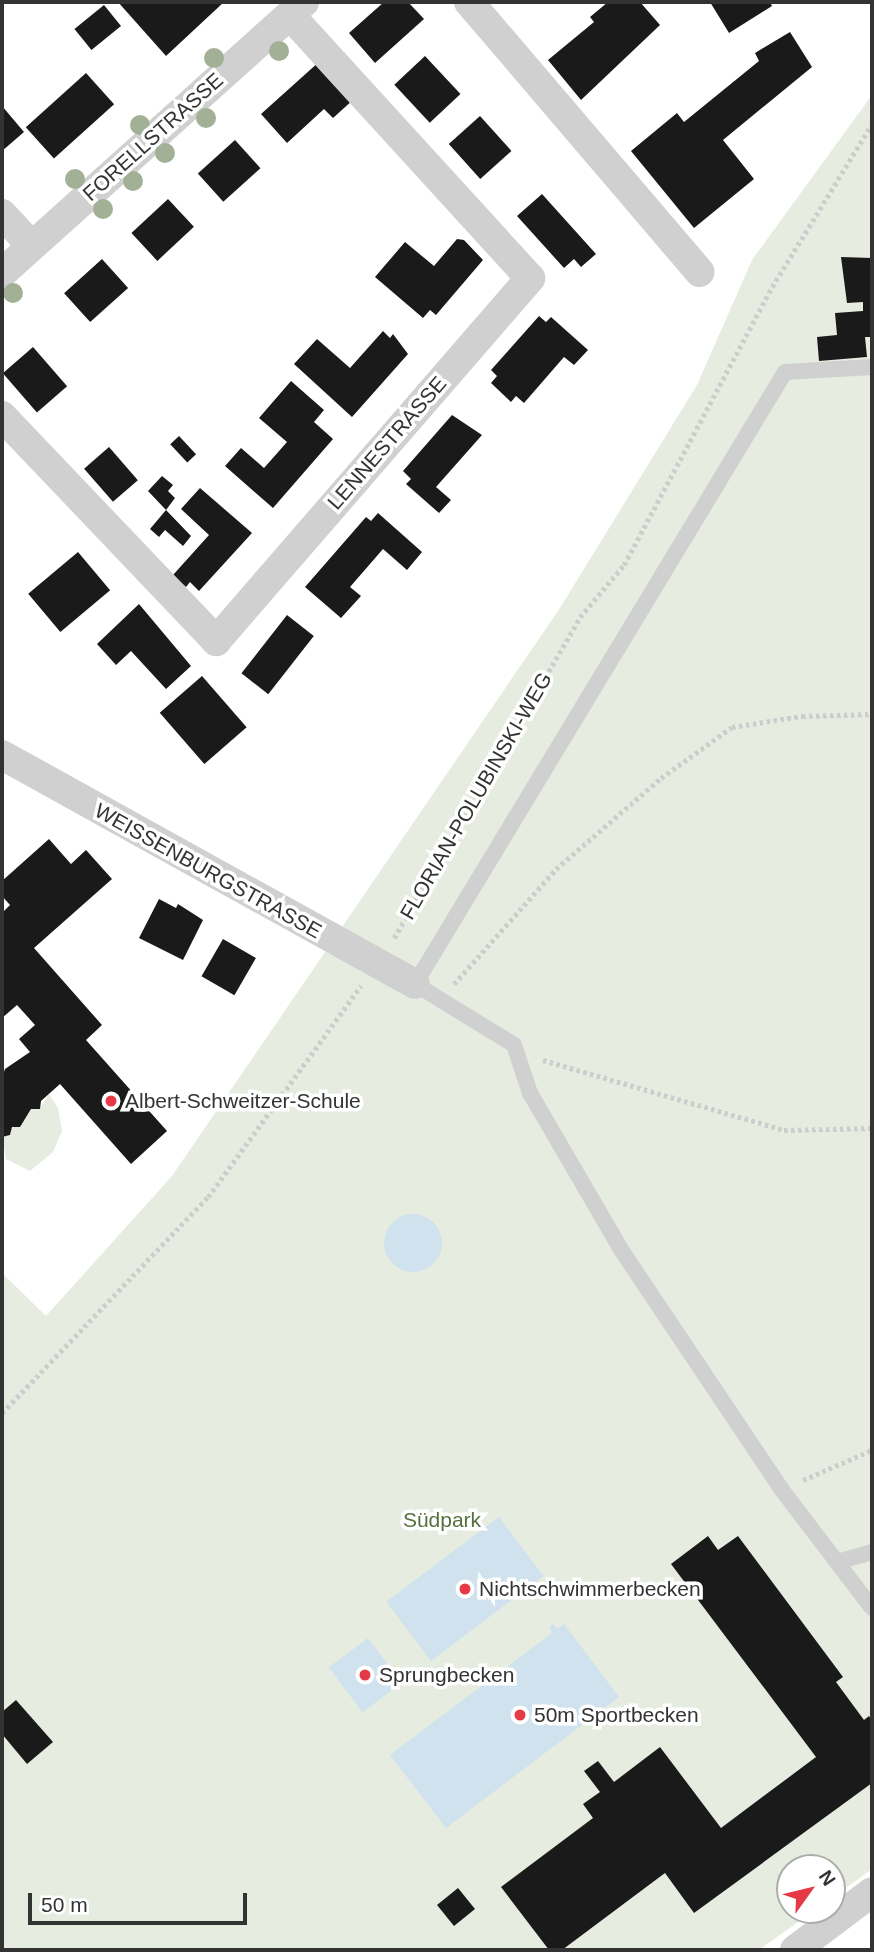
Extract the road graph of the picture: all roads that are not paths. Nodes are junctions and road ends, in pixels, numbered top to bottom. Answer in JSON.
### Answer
{"nodes":[{"id":1,"x":469,"y":2,"type":"edge"},
{"id":2,"x":297,"y":8,"type":"edge"},
{"id":3,"x":2,"y":214,"type":"edge"},
{"id":4,"x":31,"y":245,"type":"junction"},
{"id":5,"x":700,"y":272,"type":"dead end"},
{"id":6,"x":2,"y":273,"type":"edge"},
{"id":7,"x":872,"y":366,"type":"edge"},
{"id":8,"x":2,"y":416,"type":"edge"},
{"id":9,"x":2,"y":755,"type":"edge"},
{"id":10,"x":415,"y":984,"type":"junction"},
{"id":11,"x":872,"y":1552,"type":"edge"},
{"id":12,"x":837,"y":1562,"type":"junction"},
{"id":13,"x":872,"y":1608,"type":"edge"},
{"id":14,"x":872,"y":1892,"type":"edge"},
{"id":15,"x":806,"y":1947,"type":"edge"}],
"edges":[{"from":1,"to":5,"type":"street"},
{"from":2,"to":4,"type":"street","name":"FORELLSTRASSE"},
{"from":2,"to":8,"type":"street","name":"LENNESTRASSE"},
{"from":3,"to":4,"type":"street"},
{"from":4,"to":6,"type":"street","name":"FORELLSTRASSE"},
{"from":7,"to":10,"type":"lane"},
{"from":9,"to":10,"type":"street","name":"WEISSENBURGSTRASSE"},
{"from":10,"to":12,"type":"lane"},
{"from":11,"to":12,"type":"lane"},
{"from":12,"to":13,"type":"lane"},
{"from":14,"to":15,"type":"street"}]}
